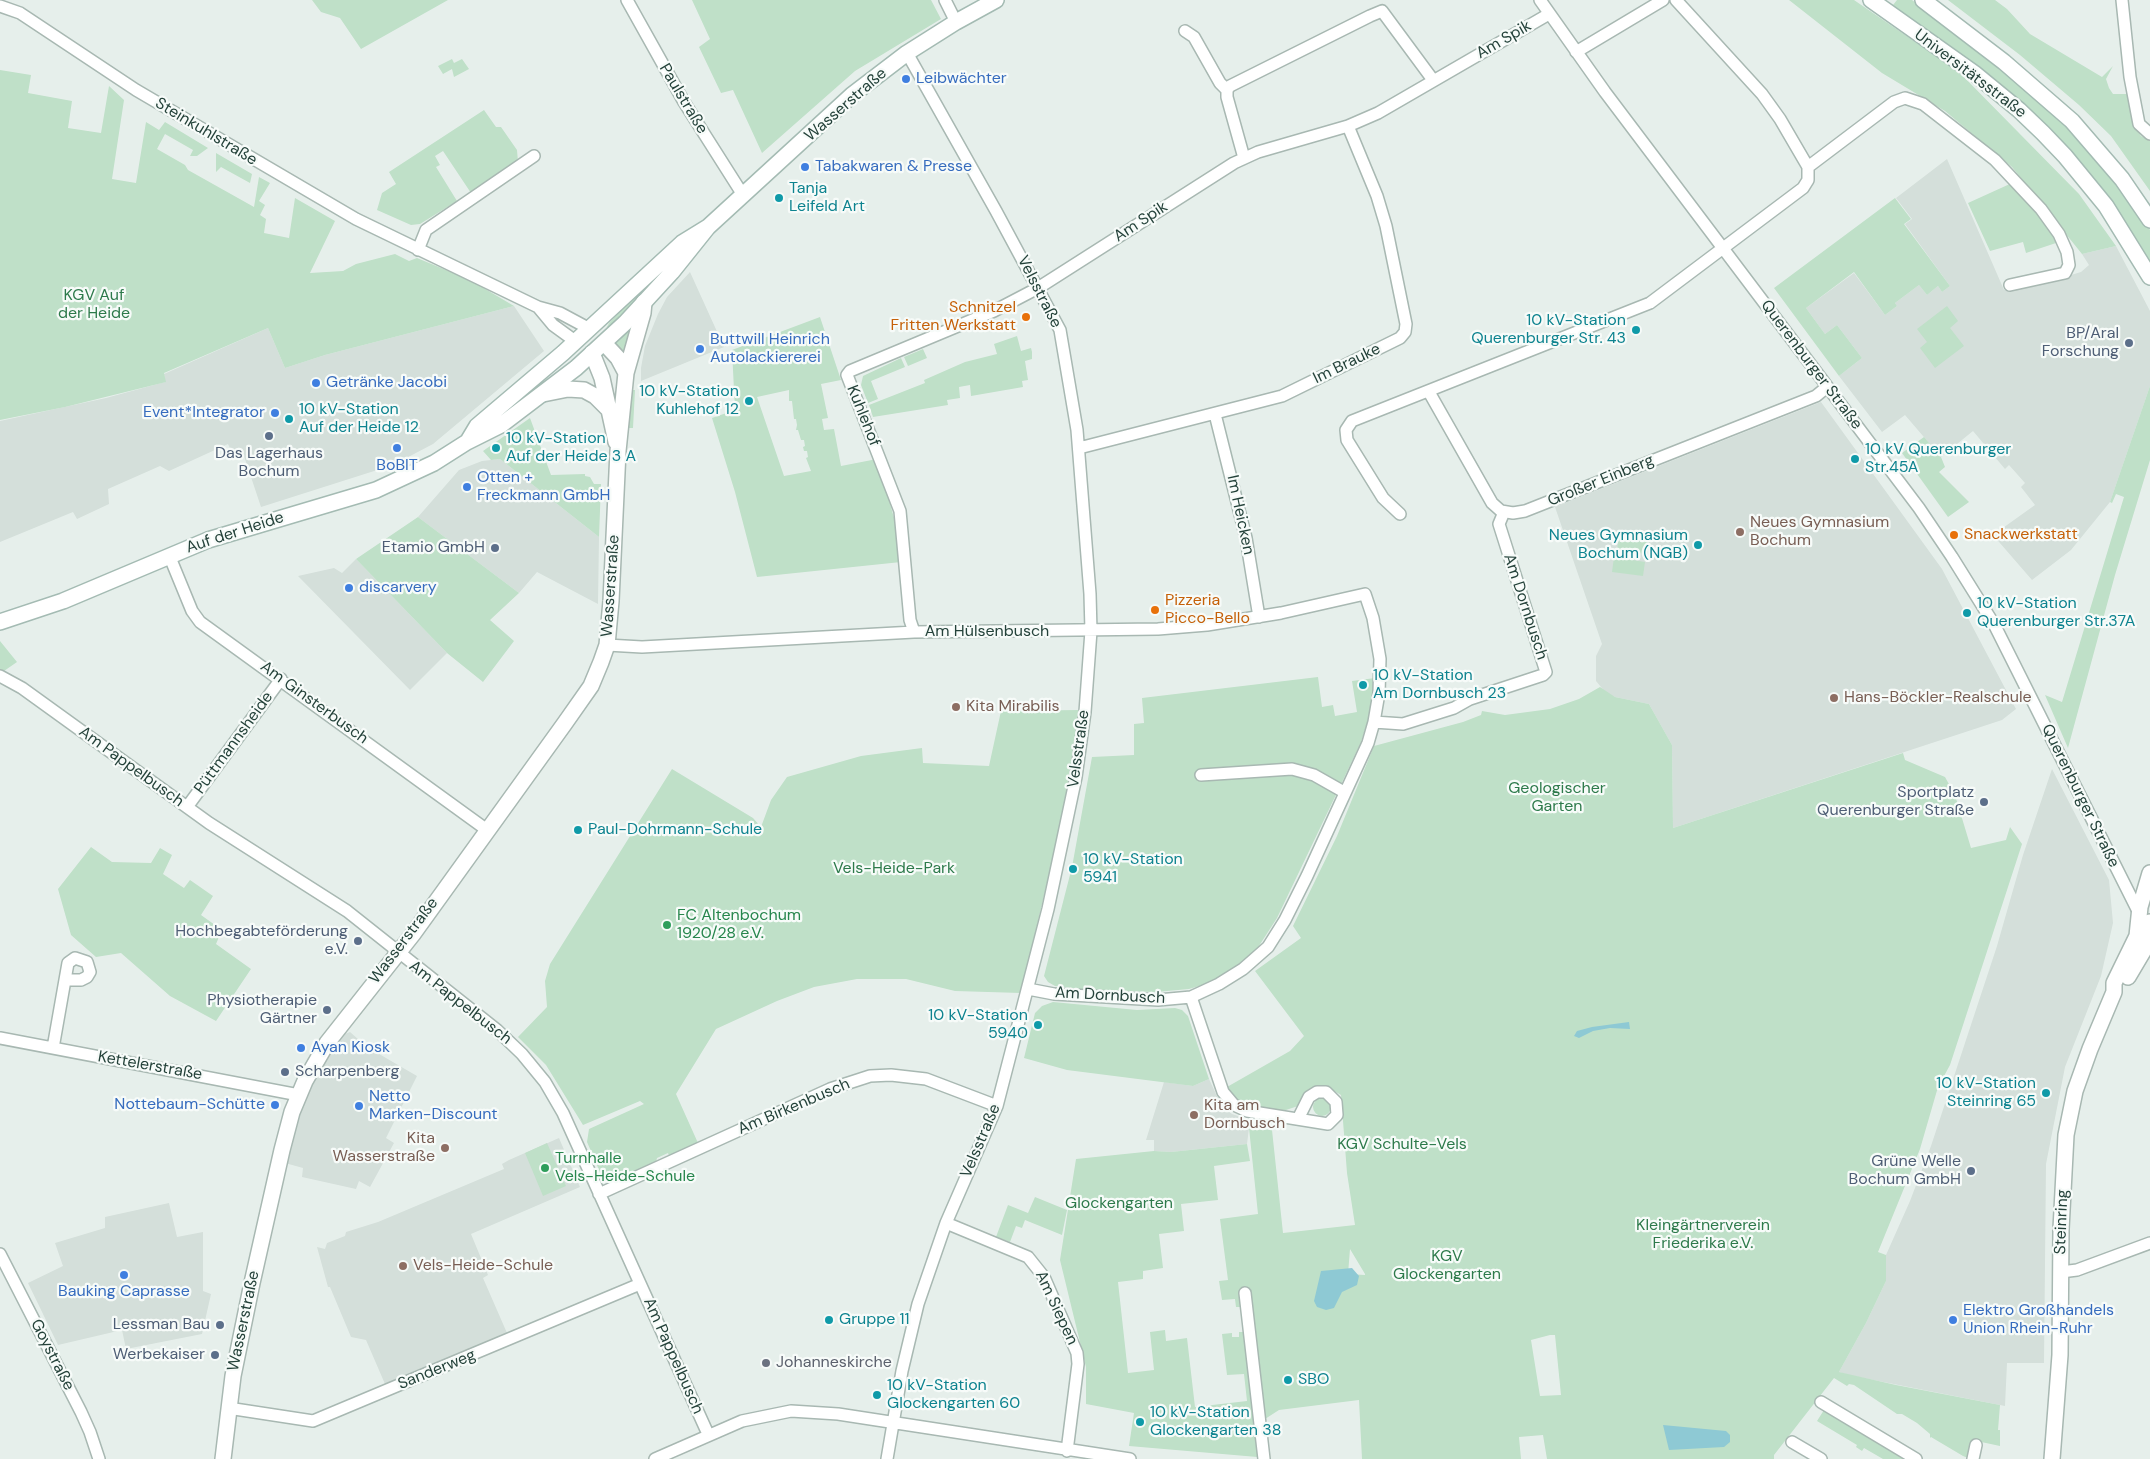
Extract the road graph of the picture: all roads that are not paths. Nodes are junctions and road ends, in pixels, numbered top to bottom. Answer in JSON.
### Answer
{"nodes":[{"id":1,"x":627,"y":0,"type":"edge"},
{"id":2,"x":945,"y":0,"type":"edge"},
{"id":3,"x":996,"y":0,"type":"edge"},
{"id":4,"x":1378,"y":0,"type":"edge"},
{"id":5,"x":1540,"y":0,"type":"edge"},
{"id":6,"x":1663,"y":0,"type":"edge"},
{"id":7,"x":1676,"y":0,"type":"edge"},
{"id":8,"x":1871,"y":0,"type":"edge"},
{"id":9,"x":1923,"y":0,"type":"edge"},
{"id":10,"x":2122,"y":0,"type":"edge"},
{"id":11,"x":5,"y":4,"type":"edge"},
{"id":12,"x":1382,"y":12,"type":"junction"},
{"id":13,"x":1549,"y":14,"type":"junction"},
{"id":14,"x":956,"y":22,"type":"junction"},
{"id":15,"x":1185,"y":31,"type":"dead end"},
{"id":16,"x":1576,"y":52,"type":"junction"},
{"id":17,"x":907,"y":53,"type":"junction"},
{"id":18,"x":1433,"y":80,"type":"junction"},
{"id":19,"x":1227,"y":90,"type":"junction"},
{"id":20,"x":1348,"y":126,"type":"junction"},
{"id":21,"x":2150,"y":134,"type":"edge"},
{"id":22,"x":534,"y":156,"type":"dead end"},
{"id":23,"x":1244,"y":158,"type":"junction"},
{"id":24,"x":1808,"y":167,"type":"junction"},
{"id":25,"x":743,"y":195,"type":"junction"},
{"id":26,"x":2150,"y":220,"type":"edge"},
{"id":27,"x":708,"y":227,"type":"junction"},
{"id":28,"x":1722,"y":248,"type":"junction"},
{"id":29,"x":418,"y":250,"type":"junction"},
{"id":30,"x":2150,"y":277,"type":"edge"},
{"id":31,"x":2010,"y":285,"type":"dead end"},
{"id":32,"x":1038,"y":288,"type":"junction"},
{"id":33,"x":644,"y":302,"type":"junction"},
{"id":34,"x":538,"y":307,"type":"junction"},
{"id":35,"x":588,"y":328,"type":"junction"},
{"id":36,"x":575,"y":341,"type":"junction"},
{"id":37,"x":604,"y":343,"type":"junction"},
{"id":38,"x":592,"y":353,"type":"junction"},
{"id":39,"x":626,"y":373,"type":"junction"},
{"id":40,"x":1828,"y":387,"type":"junction"},
{"id":41,"x":1429,"y":392,"type":"junction"},
{"id":42,"x":543,"y":394,"type":"junction"},
{"id":43,"x":608,"y":409,"type":"junction"},
{"id":44,"x":1215,"y":414,"type":"junction"},
{"id":45,"x":467,"y":442,"type":"junction"},
{"id":46,"x":1079,"y":448,"type":"junction"},
{"id":47,"x":618,"y":451,"type":"junction"},
{"id":48,"x":1504,"y":512,"type":"junction"},
{"id":49,"x":1400,"y":514,"type":"dead end"},
{"id":50,"x":169,"y":555,"type":"junction"},
{"id":51,"x":1365,"y":594,"type":"joint"},
{"id":52,"x":1259,"y":617,"type":"junction"},
{"id":53,"x":0,"y":622,"type":"edge"},
{"id":54,"x":1091,"y":631,"type":"junction"},
{"id":55,"x":914,"y":632,"type":"junction"},
{"id":56,"x":606,"y":645,"type":"junction"},
{"id":57,"x":0,"y":676,"type":"edge"},
{"id":58,"x":280,"y":679,"type":"junction"},
{"id":59,"x":1374,"y":722,"type":"junction"},
{"id":60,"x":1201,"y":775,"type":"dead end"},
{"id":61,"x":1344,"y":792,"type":"junction"},
{"id":62,"x":187,"y":808,"type":"junction"},
{"id":63,"x":487,"y":830,"type":"junction"},
{"id":64,"x":2150,"y":873,"type":"edge"},
{"id":65,"x":2147,"y":926,"type":"edge"},
{"id":66,"x":397,"y":953,"type":"junction"},
{"id":67,"x":65,"y":980,"type":"dead end"},
{"id":68,"x":1028,"y":989,"type":"junction"},
{"id":69,"x":1191,"y":997,"type":"junction"},
{"id":70,"x":0,"y":1038,"type":"edge"},
{"id":71,"x":53,"y":1048,"type":"junction"},
{"id":72,"x":299,"y":1095,"type":"junction"},
{"id":73,"x":998,"y":1106,"type":"junction"},
{"id":74,"x":1298,"y":1119,"type":"dead end"},
{"id":75,"x":599,"y":1194,"type":"junction"},
{"id":76,"x":946,"y":1223,"type":"junction"},
{"id":77,"x":2150,"y":1243,"type":"edge"},
{"id":78,"x":0,"y":1254,"type":"edge"},
{"id":79,"x":2061,"y":1272,"type":"junction"},
{"id":80,"x":640,"y":1284,"type":"junction"},
{"id":81,"x":1245,"y":1293,"type":"dead end"},
{"id":82,"x":1822,"y":1402,"type":"dead end"},
{"id":83,"x":228,"y":1408,"type":"junction"},
{"id":84,"x":893,"y":1423,"type":"junction"},
{"id":85,"x":708,"y":1434,"type":"junction"},
{"id":86,"x":1792,"y":1442,"type":"dead end"},
{"id":87,"x":1976,"y":1445,"type":"dead end"},
{"id":88,"x":1067,"y":1450,"type":"junction"},
{"id":89,"x":224,"y":1457,"type":"edge"},
{"id":90,"x":1115,"y":1458,"type":"edge"},
{"id":91,"x":99,"y":1459,"type":"edge"},
{"id":92,"x":655,"y":1459,"type":"edge"},
{"id":93,"x":887,"y":1459,"type":"edge"},
{"id":94,"x":1130,"y":1459,"type":"edge"},
{"id":95,"x":1264,"y":1459,"type":"edge"},
{"id":96,"x":1821,"y":1459,"type":"edge"},
{"id":97,"x":1916,"y":1459,"type":"edge"},
{"id":98,"x":1973,"y":1459,"type":"edge"},
{"id":99,"x":2052,"y":1459,"type":"edge"}],
"edges":[{"from":1,"to":25,"type":"street","name":"Paulstraße"},
{"from":2,"to":14,"type":"street"},
{"from":3,"to":14,"type":"main road","name":"Wasserstraße"},
{"from":4,"to":12,"type":"street"},
{"from":5,"to":13,"type":"street","name":"Querenburger Straße"},
{"from":6,"to":16,"type":"street"},
{"from":7,"to":24,"type":"street"},
{"from":8,"to":30,"type":"main road","name":"Universitätsstraße"},
{"from":9,"to":26,"type":"main road","name":"Universitätsstraße"},
{"from":10,"to":21,"type":"street"},
{"from":11,"to":29,"type":"street","name":"Steinkuhlstraße"},
{"from":12,"to":18,"type":"street"},
{"from":12,"to":19,"type":"street"},
{"from":13,"to":16,"type":"street","name":"Querenburger Straße"},
{"from":13,"to":18,"type":"street","name":"Am Spik"},
{"from":14,"to":17,"type":"main road","name":"Wasserstraße"},
{"from":15,"to":19,"type":"street"},
{"from":16,"to":28,"type":"street","name":"Querenburger Straße"},
{"from":17,"to":25,"type":"main road","name":"Wasserstraße"},
{"from":17,"to":32,"type":"street","name":"Velsstraße"},
{"from":18,"to":20,"type":"street","name":"Am Spik"},
{"from":19,"to":23,"type":"street"},
{"from":20,"to":23,"type":"street","name":"Am Spik"},
{"from":20,"to":44,"type":"street","name":"Im Brauke"},
{"from":22,"to":29,"type":"street"},
{"from":23,"to":32,"type":"street","name":"Am Spik"},
{"from":24,"to":28,"type":"street"},
{"from":24,"to":31,"type":"street"},
{"from":25,"to":27,"type":"main road","name":"Wasserstraße"},
{"from":27,"to":33,"type":"main road","name":"Wasserstraße"},
{"from":27,"to":35,"type":"main road","name":"Wasserstraße"},
{"from":28,"to":40,"type":"street","name":"Querenburger Straße"},
{"from":28,"to":41,"type":"street"},
{"from":29,"to":34,"type":"street","name":"Steinkuhlstraße"},
{"from":32,"to":46,"type":"street","name":"Velsstraße"},
{"from":32,"to":55,"type":"street","name":"Kuhlehof"},
{"from":33,"to":37,"type":"main road","name":"Wasserstraße"},
{"from":33,"to":39,"type":"main road","name":"Wasserstraße"},
{"from":34,"to":35,"type":"street","name":"Steinkuhlstraße"},
{"from":34,"to":36,"type":"street","name":"Steinkuhlstraße"},
{"from":35,"to":36,"type":"main road","name":"Wasserstraße"},
{"from":35,"to":37,"type":"main road"},
{"from":36,"to":38,"type":"main road"},
{"from":36,"to":45,"type":"main road","name":"Auf der Heide"},
{"from":37,"to":38,"type":"main road","name":"Wasserstraße"},
{"from":37,"to":39,"type":"main road"},
{"from":38,"to":42,"type":"main road","name":"Auf der Heide"},
{"from":38,"to":43,"type":"main road","name":"Wasserstraße"},
{"from":39,"to":47,"type":"main road","name":"Wasserstraße"},
{"from":40,"to":48,"type":"street","name":"Großer Einberg"},
{"from":40,"to":65,"type":"street","name":"Querenburger Straße"},
{"from":41,"to":48,"type":"street"},
{"from":41,"to":49,"type":"street"},
{"from":42,"to":43,"type":"main road"},
{"from":42,"to":45,"type":"main road","name":"Auf der Heide"},
{"from":43,"to":47,"type":"main road","name":"Wasserstraße"},
{"from":44,"to":46,"type":"street","name":"Im Brauke"},
{"from":44,"to":52,"type":"street","name":"Im Heicken"},
{"from":45,"to":50,"type":"main road","name":"Auf der Heide"},
{"from":46,"to":54,"type":"street","name":"Velsstraße"},
{"from":47,"to":56,"type":"main road","name":"Wasserstraße"},
{"from":48,"to":59,"type":"street","name":"Am Dornbusch"},
{"from":50,"to":53,"type":"main road","name":"Auf der Heide"},
{"from":50,"to":58,"type":"street","name":"Am Ginsterbusch"},
{"from":51,"to":52,"type":"street","name":"Am Hülsenbusch"},
{"from":51,"to":59,"type":"street","name":"Am Dornbusch"},
{"from":52,"to":54,"type":"street","name":"Am Hülsenbusch"},
{"from":54,"to":55,"type":"street","name":"Am Hülsenbusch"},
{"from":54,"to":68,"type":"street","name":"Velsstraße"},
{"from":55,"to":56,"type":"street","name":"Am Hülsenbusch"},
{"from":56,"to":63,"type":"main road","name":"Wasserstraße"},
{"from":57,"to":62,"type":"street","name":"Am Pappelbusch"},
{"from":58,"to":62,"type":"street","name":"Püttmannsheide"},
{"from":58,"to":63,"type":"street","name":"Am Ginsterbusch"},
{"from":59,"to":61,"type":"street","name":"Am Dornbusch"},
{"from":60,"to":61,"type":"street"},
{"from":61,"to":69,"type":"street","name":"Am Dornbusch"},
{"from":62,"to":66,"type":"street","name":"Am Pappelbusch"},
{"from":63,"to":66,"type":"main road","name":"Wasserstraße"},
{"from":64,"to":65,"type":"main road","name":"Steinring"},
{"from":65,"to":79,"type":"main road","name":"Steinring"},
{"from":66,"to":72,"type":"main road","name":"Wasserstraße"},
{"from":66,"to":75,"type":"street","name":"Am Pappelbusch"},
{"from":67,"to":71,"type":"street"},
{"from":68,"to":69,"type":"street","name":"Am Dornbusch"},
{"from":68,"to":73,"type":"street","name":"Velsstraße"},
{"from":69,"to":74,"type":"street"},
{"from":70,"to":71,"type":"street","name":"Kettelerstraße"},
{"from":71,"to":72,"type":"street","name":"Kettelerstraße"},
{"from":72,"to":83,"type":"main road","name":"Wasserstraße"},
{"from":73,"to":75,"type":"street","name":"Am Birkenbusch"},
{"from":73,"to":76,"type":"street","name":"Velsstraße"},
{"from":75,"to":80,"type":"street","name":"Am Pappelbusch"},
{"from":76,"to":84,"type":"street","name":"Velsstraße"},
{"from":76,"to":88,"type":"street","name":"Am Siepen"},
{"from":77,"to":79,"type":"street"},
{"from":78,"to":91,"type":"street","name":"Goystraße"},
{"from":79,"to":99,"type":"main road","name":"Steinring"},
{"from":80,"to":83,"type":"street","name":"Sanderweg"},
{"from":80,"to":85,"type":"street","name":"Am Pappelbusch"},
{"from":81,"to":95,"type":"street"},
{"from":82,"to":97,"type":"street"},
{"from":83,"to":89,"type":"main road","name":"Wasserstraße"},
{"from":84,"to":85,"type":"street"},
{"from":84,"to":88,"type":"street"},
{"from":84,"to":93,"type":"street","name":"Velsstraße"},
{"from":85,"to":92,"type":"street"},
{"from":86,"to":96,"type":"street"},
{"from":87,"to":98,"type":"street"},
{"from":88,"to":90,"type":"street"},
{"from":90,"to":94,"type":"street"}]}
